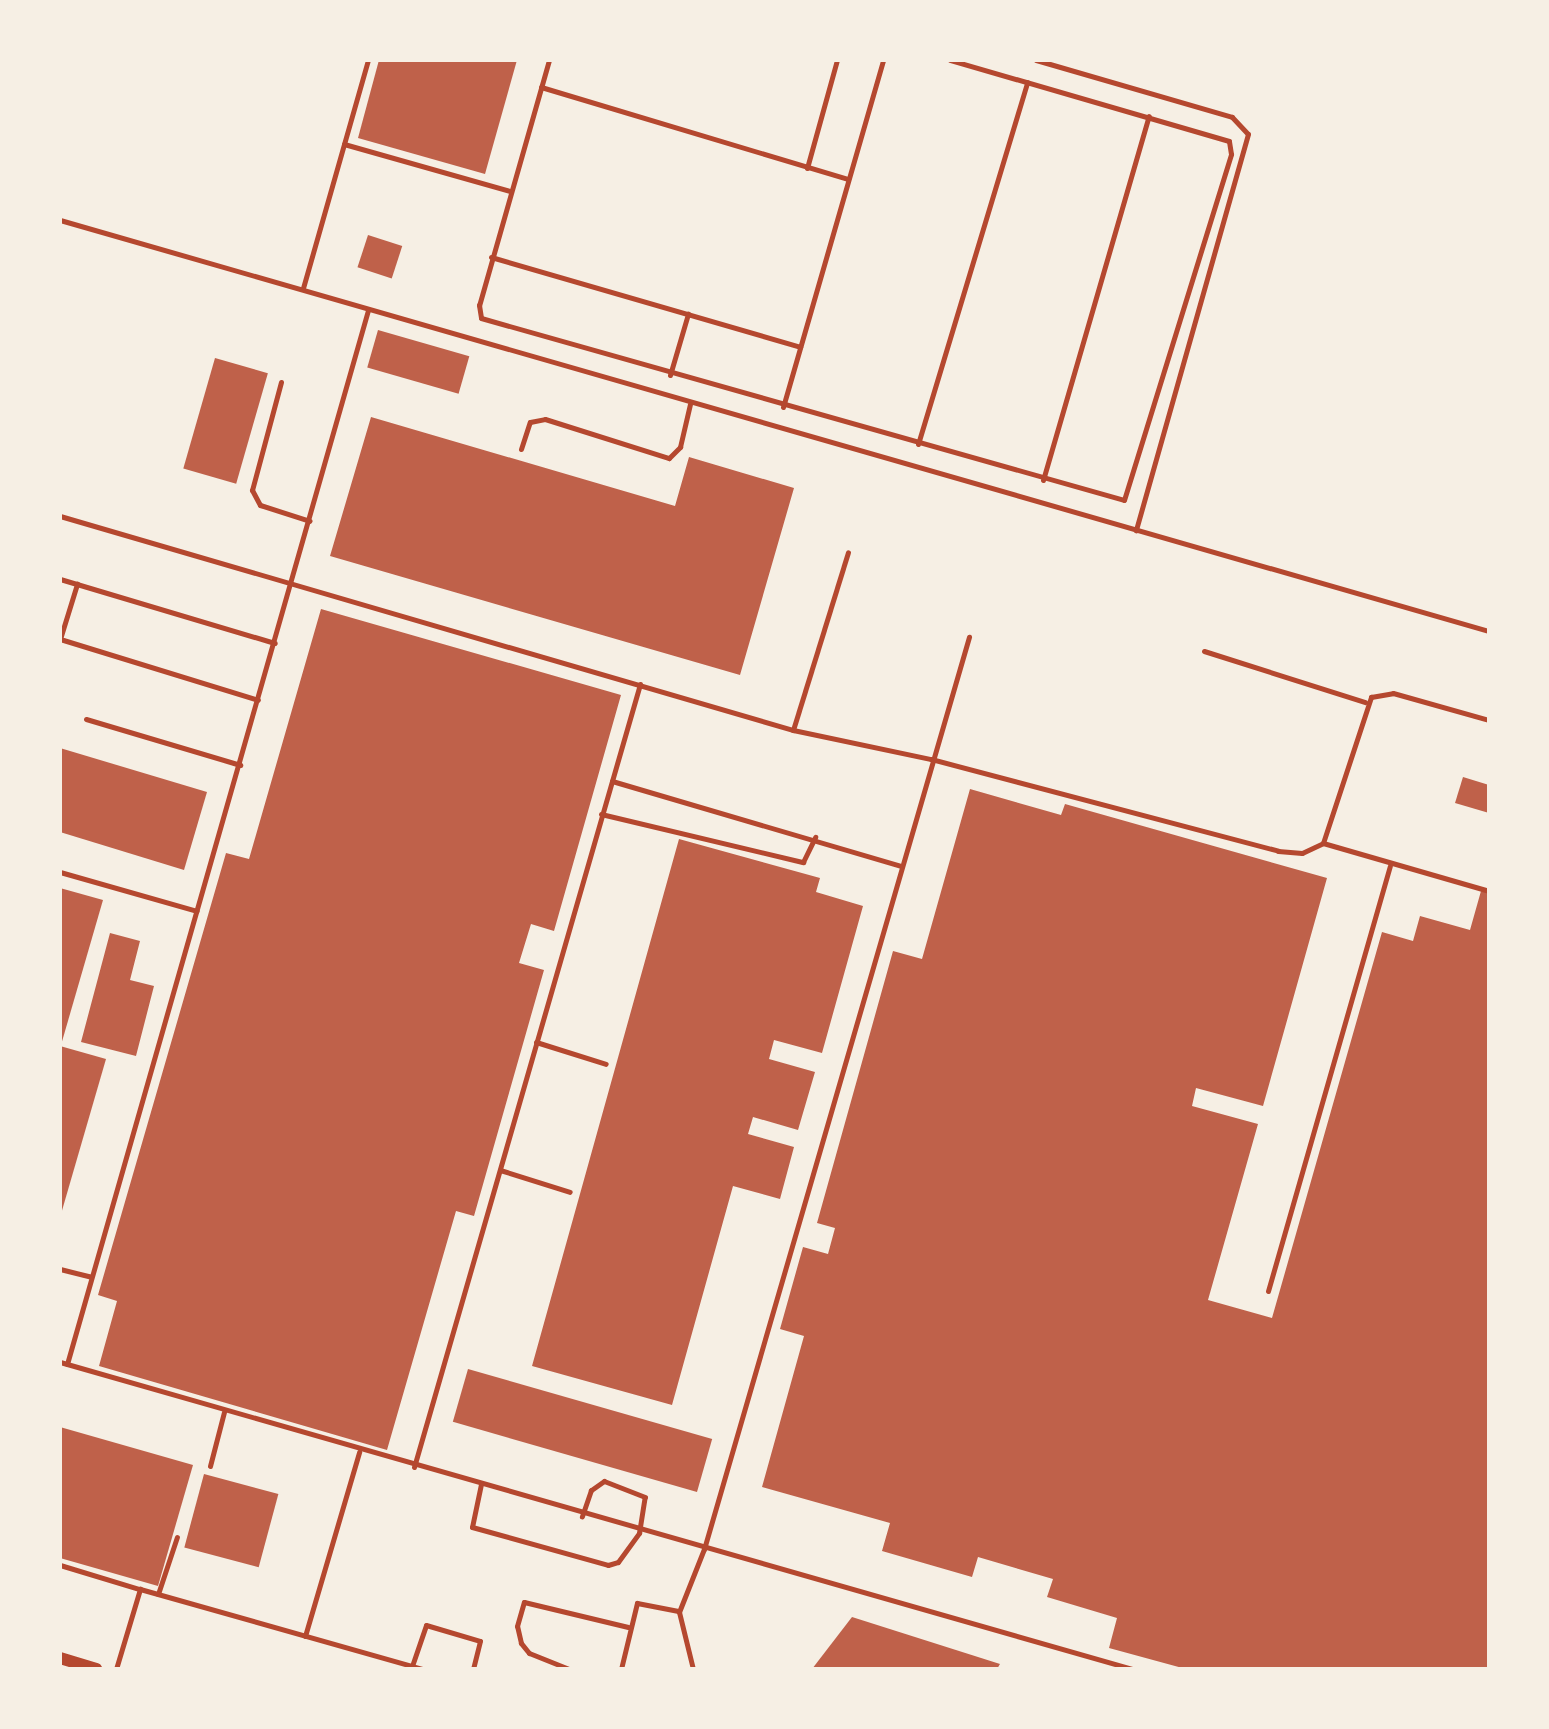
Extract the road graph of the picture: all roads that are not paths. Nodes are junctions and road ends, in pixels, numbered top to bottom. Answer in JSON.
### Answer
{"nodes":[{"id":1,"x":368,"y":60,"type":"edge"},
{"id":2,"x":549,"y":60,"type":"edge"},
{"id":3,"x":838,"y":60,"type":"edge"},
{"id":4,"x":883,"y":60,"type":"edge"},
{"id":5,"x":950,"y":60,"type":"edge"},
{"id":6,"x":1036,"y":60,"type":"edge"},
{"id":7,"x":1026,"y":82,"type":"junction"},
{"id":8,"x":541,"y":87,"type":"junction"},
{"id":9,"x":1149,"y":116,"type":"junction"},
{"id":10,"x":344,"y":144,"type":"junction"},
{"id":11,"x":807,"y":168,"type":"junction"},
{"id":12,"x":848,"y":179,"type":"junction"},
{"id":13,"x":510,"y":191,"type":"junction"},
{"id":14,"x":60,"y":220,"type":"edge"},
{"id":15,"x":492,"y":257,"type":"junction"},
{"id":16,"x":302,"y":289,"type":"junction"},
{"id":17,"x":368,"y":310,"type":"junction"},
{"id":18,"x":688,"y":314,"type":"junction"},
{"id":19,"x":800,"y":347,"type":"junction"},
{"id":20,"x":670,"y":375,"type":"junction"},
{"id":21,"x":282,"y":382,"type":"dead end"},
{"id":22,"x":690,"y":404,"type":"junction"},
{"id":23,"x":783,"y":407,"type":"junction"},
{"id":24,"x":918,"y":444,"type":"junction"},
{"id":25,"x":521,"y":448,"type":"dead end"},
{"id":26,"x":1043,"y":480,"type":"junction"},
{"id":27,"x":60,"y":516,"type":"edge"},
{"id":28,"x":310,"y":521,"type":"junction"},
{"id":29,"x":1136,"y":532,"type":"junction"},
{"id":30,"x":848,"y":552,"type":"dead end"},
{"id":31,"x":60,"y":579,"type":"edge"},
{"id":32,"x":77,"y":584,"type":"junction"},
{"id":33,"x":292,"y":585,"type":"junction"},
{"id":34,"x":1489,"y":632,"type":"edge"},
{"id":35,"x":969,"y":637,"type":"dead end"},
{"id":36,"x":60,"y":639,"type":"edge"},
{"id":37,"x":275,"y":643,"type":"junction"},
{"id":38,"x":1204,"y":651,"type":"dead end"},
{"id":39,"x":640,"y":684,"type":"junction"},
{"id":40,"x":258,"y":700,"type":"junction"},
{"id":41,"x":1365,"y":702,"type":"junction"},
{"id":42,"x":86,"y":719,"type":"dead end"},
{"id":43,"x":1489,"y":720,"type":"edge"},
{"id":44,"x":792,"y":730,"type":"junction"},
{"id":45,"x":930,"y":759,"type":"junction"},
{"id":46,"x":240,"y":765,"type":"junction"},
{"id":47,"x":612,"y":781,"type":"junction"},
{"id":48,"x":601,"y":814,"type":"junction"},
{"id":49,"x":815,"y":837,"type":"junction"},
{"id":50,"x":1323,"y":843,"type":"junction"},
{"id":51,"x":900,"y":866,"type":"junction"},
{"id":52,"x":1390,"y":866,"type":"junction"},
{"id":53,"x":60,"y":872,"type":"edge"},
{"id":54,"x":1489,"y":890,"type":"edge"},
{"id":55,"x":198,"y":911,"type":"junction"},
{"id":56,"x":536,"y":1042,"type":"junction"},
{"id":57,"x":606,"y":1064,"type":"dead end"},
{"id":58,"x":500,"y":1170,"type":"junction"},
{"id":59,"x":570,"y":1192,"type":"dead end"},
{"id":60,"x":60,"y":1268,"type":"edge"},
{"id":61,"x":92,"y":1277,"type":"junction"},
{"id":62,"x":1268,"y":1291,"type":"dead end"},
{"id":63,"x":64,"y":1363,"type":"edge"},
{"id":64,"x":224,"y":1412,"type":"junction"},
{"id":65,"x":359,"y":1452,"type":"junction"},
{"id":66,"x":210,"y":1466,"type":"dead end"},
{"id":67,"x":414,"y":1467,"type":"junction"},
{"id":68,"x":480,"y":1484,"type":"junction"},
{"id":69,"x":582,"y":1516,"type":"junction"},
{"id":70,"x":639,"y":1532,"type":"junction"},
{"id":71,"x":178,"y":1537,"type":"dead end"},
{"id":72,"x":704,"y":1548,"type":"junction"},
{"id":73,"x":60,"y":1565,"type":"edge"},
{"id":74,"x":140,"y":1589,"type":"junction"},
{"id":75,"x":158,"y":1594,"type":"junction"},
{"id":76,"x":679,"y":1612,"type":"junction"},
{"id":77,"x":628,"y":1628,"type":"junction"},
{"id":78,"x":305,"y":1636,"type":"junction"},
{"id":79,"x":60,"y":1658,"type":"edge"},
{"id":80,"x":412,"y":1666,"type":"junction"},
{"id":81,"x":1122,"y":1668,"type":"edge"},
{"id":82,"x":96,"y":1669,"type":"edge"},
{"id":83,"x":116,"y":1669,"type":"edge"},
{"id":84,"x":423,"y":1669,"type":"edge"},
{"id":85,"x":473,"y":1669,"type":"edge"},
{"id":86,"x":569,"y":1669,"type":"edge"},
{"id":87,"x":621,"y":1669,"type":"edge"},
{"id":88,"x":693,"y":1669,"type":"edge"},
{"id":89,"x":1132,"y":1669,"type":"edge"}],
"edges":[{"from":1,"to":10,"type":"lane"},
{"from":2,"to":8,"type":"lane"},
{"from":3,"to":11,"type":"lane"},
{"from":4,"to":12,"type":"lane"},
{"from":5,"to":7,"type":"lane"},
{"from":6,"to":29,"type":"lane"},
{"from":7,"to":9,"type":"lane"},
{"from":7,"to":24,"type":"lane"},
{"from":8,"to":11,"type":"lane"},
{"from":8,"to":13,"type":"lane"},
{"from":9,"to":26,"type":"lane"},
{"from":9,"to":26,"type":"lane"},
{"from":10,"to":13,"type":"lane"},
{"from":10,"to":16,"type":"lane"},
{"from":11,"to":12,"type":"lane"},
{"from":12,"to":19,"type":"lane"},
{"from":13,"to":15,"type":"lane"},
{"from":14,"to":16,"type":"lane"},
{"from":15,"to":18,"type":"lane"},
{"from":15,"to":20,"type":"lane"},
{"from":16,"to":17,"type":"lane"},
{"from":17,"to":22,"type":"lane"},
{"from":17,"to":28,"type":"lane"},
{"from":18,"to":19,"type":"lane"},
{"from":18,"to":20,"type":"lane"},
{"from":19,"to":23,"type":"lane"},
{"from":20,"to":23,"type":"lane"},
{"from":21,"to":28,"type":"lane"},
{"from":22,"to":25,"type":"lane"},
{"from":22,"to":29,"type":"lane"},
{"from":23,"to":24,"type":"lane"},
{"from":24,"to":26,"type":"lane"},
{"from":27,"to":33,"type":"lane"},
{"from":28,"to":33,"type":"lane"},
{"from":29,"to":34,"type":"lane"},
{"from":30,"to":44,"type":"lane"},
{"from":31,"to":32,"type":"lane"},
{"from":32,"to":36,"type":"lane"},
{"from":32,"to":37,"type":"lane"},
{"from":33,"to":37,"type":"lane"},
{"from":33,"to":39,"type":"lane"},
{"from":35,"to":45,"type":"lane"},
{"from":36,"to":40,"type":"lane"},
{"from":37,"to":40,"type":"lane"},
{"from":38,"to":41,"type":"lane"},
{"from":39,"to":44,"type":"lane"},
{"from":39,"to":47,"type":"lane"},
{"from":40,"to":46,"type":"lane"},
{"from":41,"to":43,"type":"lane"},
{"from":41,"to":50,"type":"lane"},
{"from":42,"to":46,"type":"lane"},
{"from":44,"to":45,"type":"lane"},
{"from":45,"to":50,"type":"lane"},
{"from":45,"to":51,"type":"lane"},
{"from":46,"to":55,"type":"lane"},
{"from":47,"to":48,"type":"lane"},
{"from":47,"to":49,"type":"lane"},
{"from":48,"to":49,"type":"lane"},
{"from":48,"to":56,"type":"lane"},
{"from":49,"to":51,"type":"lane"},
{"from":50,"to":52,"type":"lane"},
{"from":51,"to":72,"type":"lane"},
{"from":52,"to":54,"type":"lane"},
{"from":52,"to":62,"type":"lane"},
{"from":53,"to":55,"type":"lane"},
{"from":55,"to":61,"type":"lane"},
{"from":56,"to":57,"type":"lane"},
{"from":56,"to":58,"type":"lane"},
{"from":58,"to":59,"type":"lane"},
{"from":58,"to":67,"type":"lane"},
{"from":60,"to":61,"type":"lane"},
{"from":61,"to":63,"type":"lane"},
{"from":63,"to":64,"type":"lane"},
{"from":64,"to":65,"type":"lane"},
{"from":64,"to":66,"type":"lane"},
{"from":65,"to":67,"type":"lane"},
{"from":65,"to":78,"type":"lane"},
{"from":67,"to":68,"type":"lane"},
{"from":68,"to":69,"type":"lane"},
{"from":68,"to":70,"type":"lane"},
{"from":69,"to":70,"type":"lane"},
{"from":69,"to":70,"type":"lane"},
{"from":70,"to":72,"type":"lane"},
{"from":71,"to":75,"type":"lane"},
{"from":72,"to":76,"type":"lane"},
{"from":72,"to":81,"type":"lane"},
{"from":73,"to":74,"type":"lane"},
{"from":74,"to":75,"type":"lane"},
{"from":74,"to":83,"type":"lane"},
{"from":75,"to":78,"type":"lane"},
{"from":76,"to":77,"type":"lane"},
{"from":76,"to":88,"type":"lane"},
{"from":77,"to":86,"type":"lane"},
{"from":77,"to":87,"type":"lane"},
{"from":78,"to":80,"type":"lane"},
{"from":79,"to":82,"type":"street"},
{"from":80,"to":84,"type":"lane"},
{"from":80,"to":85,"type":"lane"},
{"from":81,"to":89,"type":"lane"}]}
